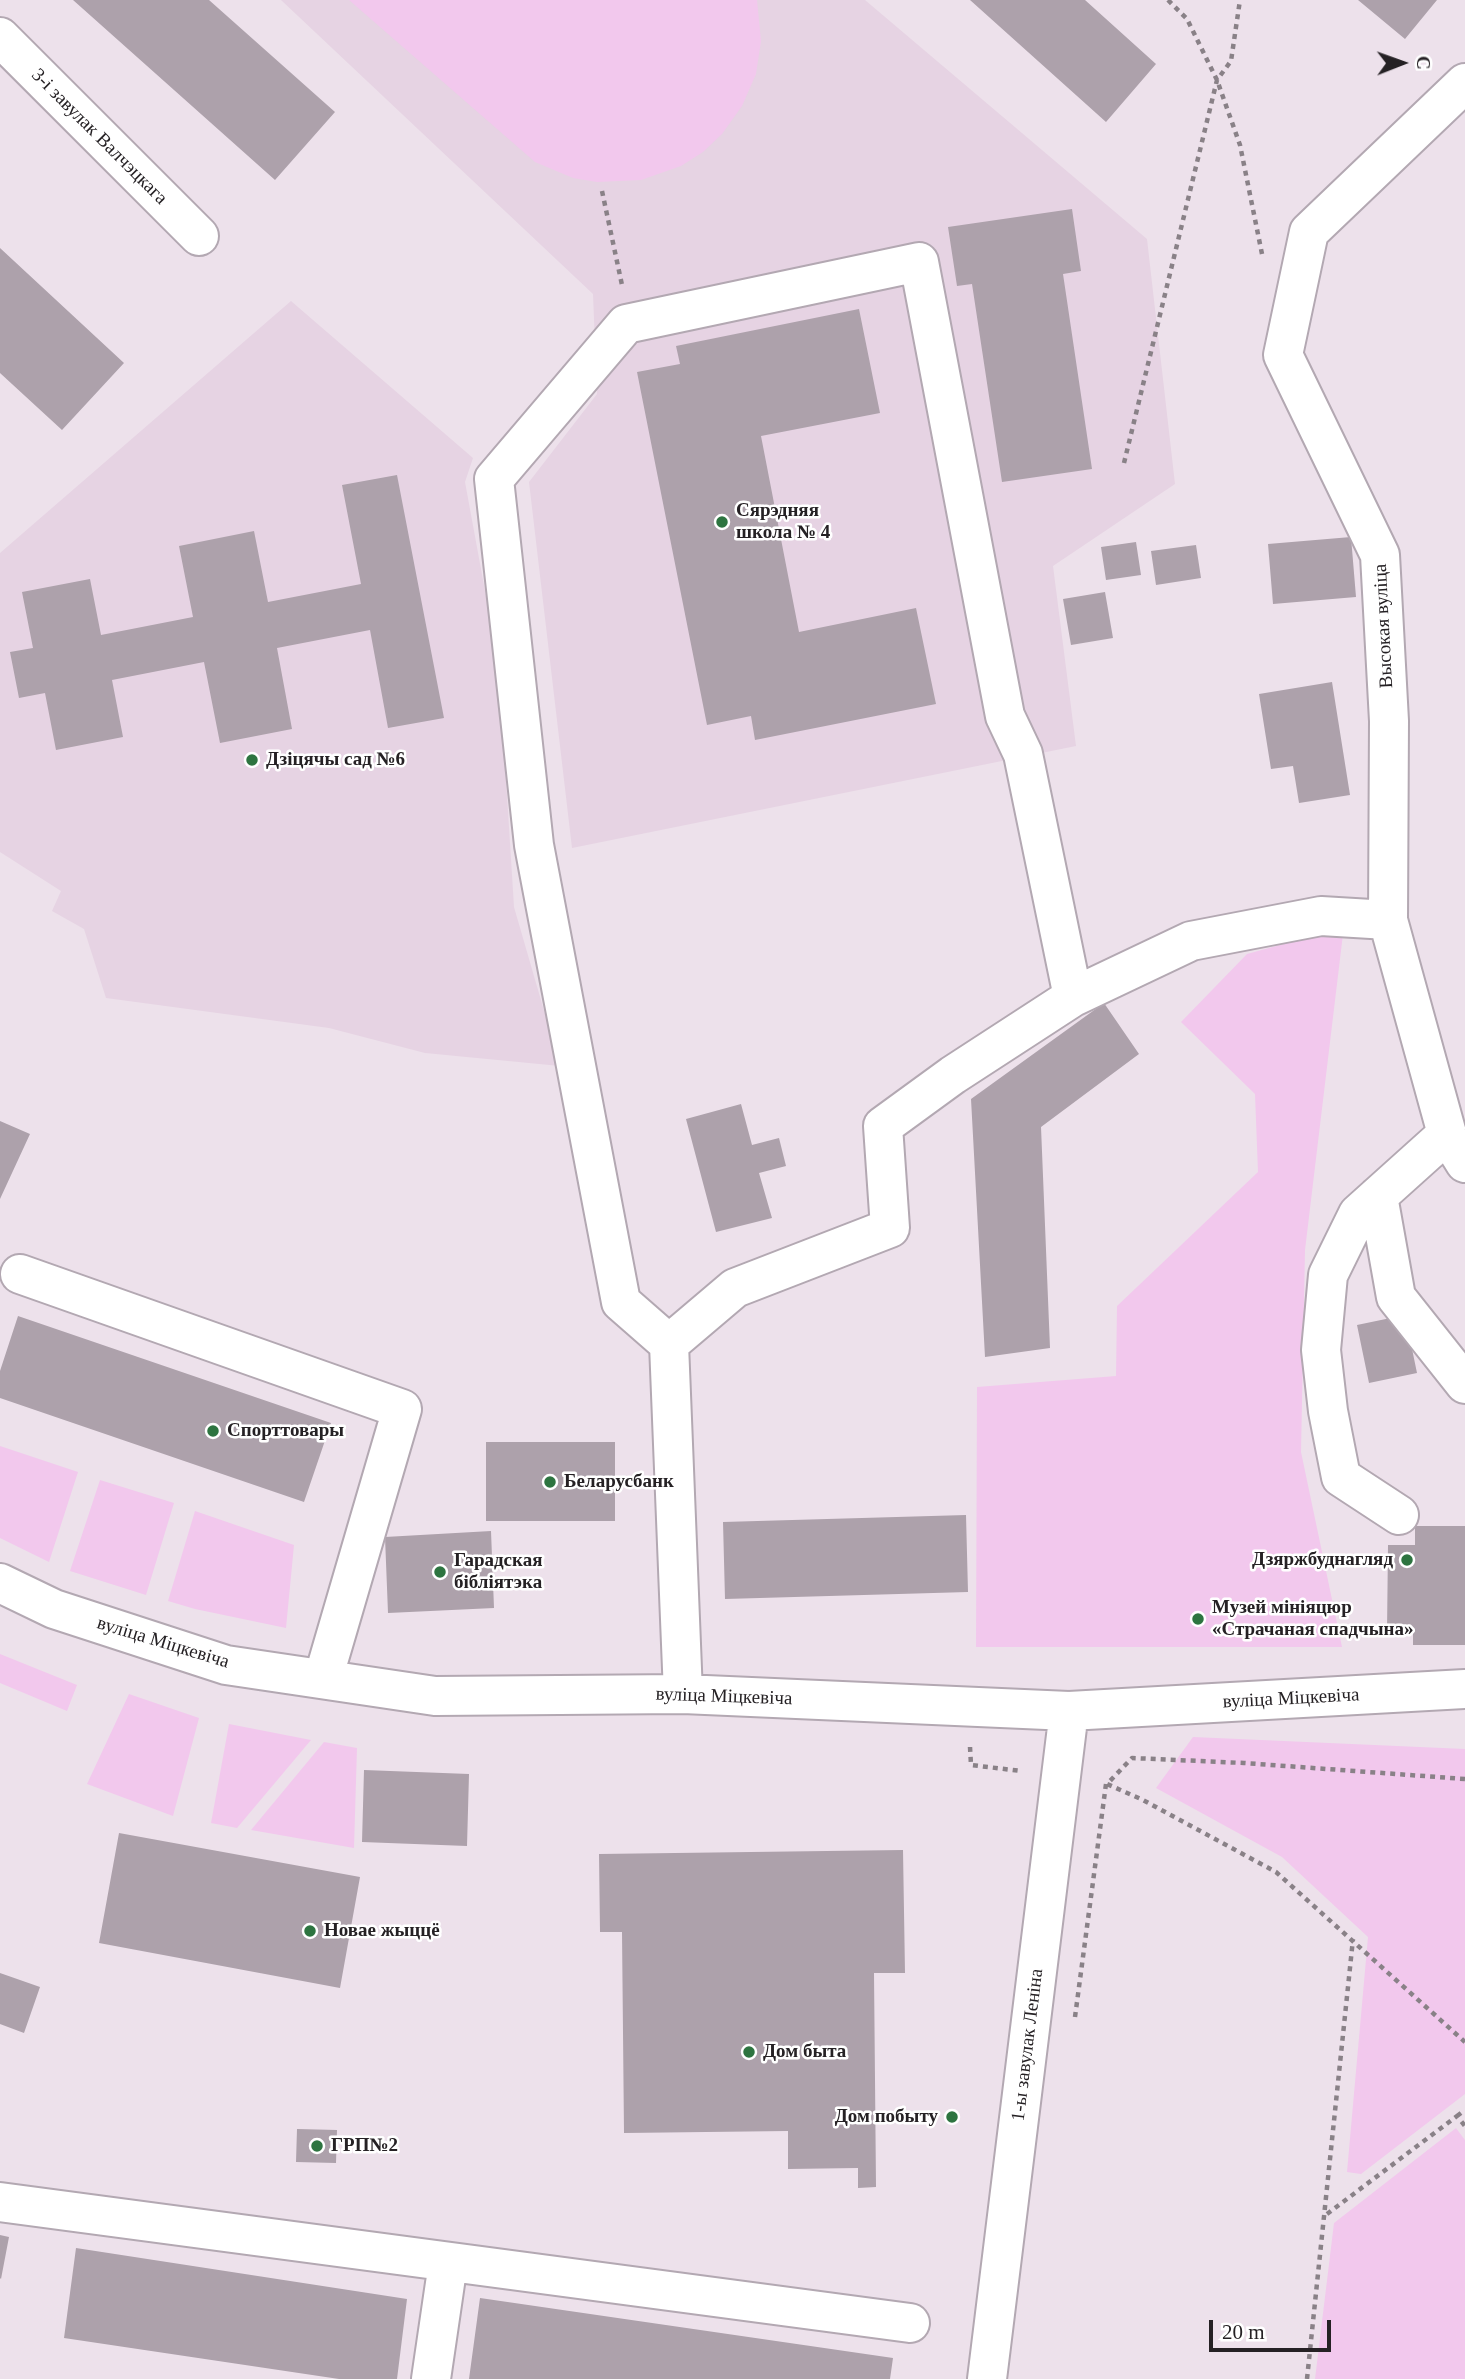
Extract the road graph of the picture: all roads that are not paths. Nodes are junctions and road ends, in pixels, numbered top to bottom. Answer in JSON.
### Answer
{"nodes":[{"id":1,"x":0,"y":37,"type":"edge"},
{"id":2,"x":1465,"y":83,"type":"edge"},
{"id":3,"x":199,"y":236,"type":"dead end"},
{"id":4,"x":1388,"y":920,"type":"junction"},
{"id":5,"x":1073,"y":998,"type":"junction"},
{"id":6,"x":1456,"y":1149,"type":"edge"},
{"id":7,"x":1378,"y":1196,"type":"junction"},
{"id":8,"x":20,"y":1275,"type":"dead end"},
{"id":9,"x":669,"y":1344,"type":"junction"},
{"id":10,"x":1465,"y":1384,"type":"edge"},
{"id":11,"x":1399,"y":1515,"type":"dead end"},
{"id":12,"x":0,"y":1583,"type":"edge"},
{"id":13,"x":323,"y":1679,"type":"junction"},
{"id":14,"x":1465,"y":1689,"type":"edge"},
{"id":15,"x":683,"y":1694,"type":"junction"},
{"id":16,"x":1069,"y":1711,"type":"junction"},
{"id":17,"x":0,"y":2202,"type":"edge"},
{"id":18,"x":448,"y":2263,"type":"junction"},
{"id":19,"x":910,"y":2323,"type":"dead end"},
{"id":20,"x":431,"y":2379,"type":"edge"},
{"id":21,"x":987,"y":2379,"type":"edge"}],
"edges":[{"from":1,"to":3,"type":"street","name":"3-і завулак Валчэцкага"},
{"from":2,"to":4,"type":"street","name":"Высокая вуліца"},
{"from":4,"to":5,"type":"street"},
{"from":4,"to":6,"type":"street","name":"Высокая вуліца"},
{"from":5,"to":9,"type":"street"},
{"from":5,"to":9,"type":"street"},
{"from":6,"to":7,"type":"street"},
{"from":7,"to":10,"type":"street"},
{"from":7,"to":11,"type":"street"},
{"from":8,"to":13,"type":"street"},
{"from":9,"to":15,"type":"street"},
{"from":12,"to":13,"type":"street","name":"вуліца Міцкевіча"},
{"from":13,"to":15,"type":"street","name":"вуліца Міцкевіча"},
{"from":14,"to":16,"type":"street","name":"вуліца Міцкевіча"},
{"from":15,"to":16,"type":"street","name":"вуліца Міцкевіча"},
{"from":16,"to":21,"type":"street","name":"1-ы завулак Леніна"},
{"from":17,"to":18,"type":"street"},
{"from":18,"to":19,"type":"street"},
{"from":18,"to":20,"type":"street"}]}
